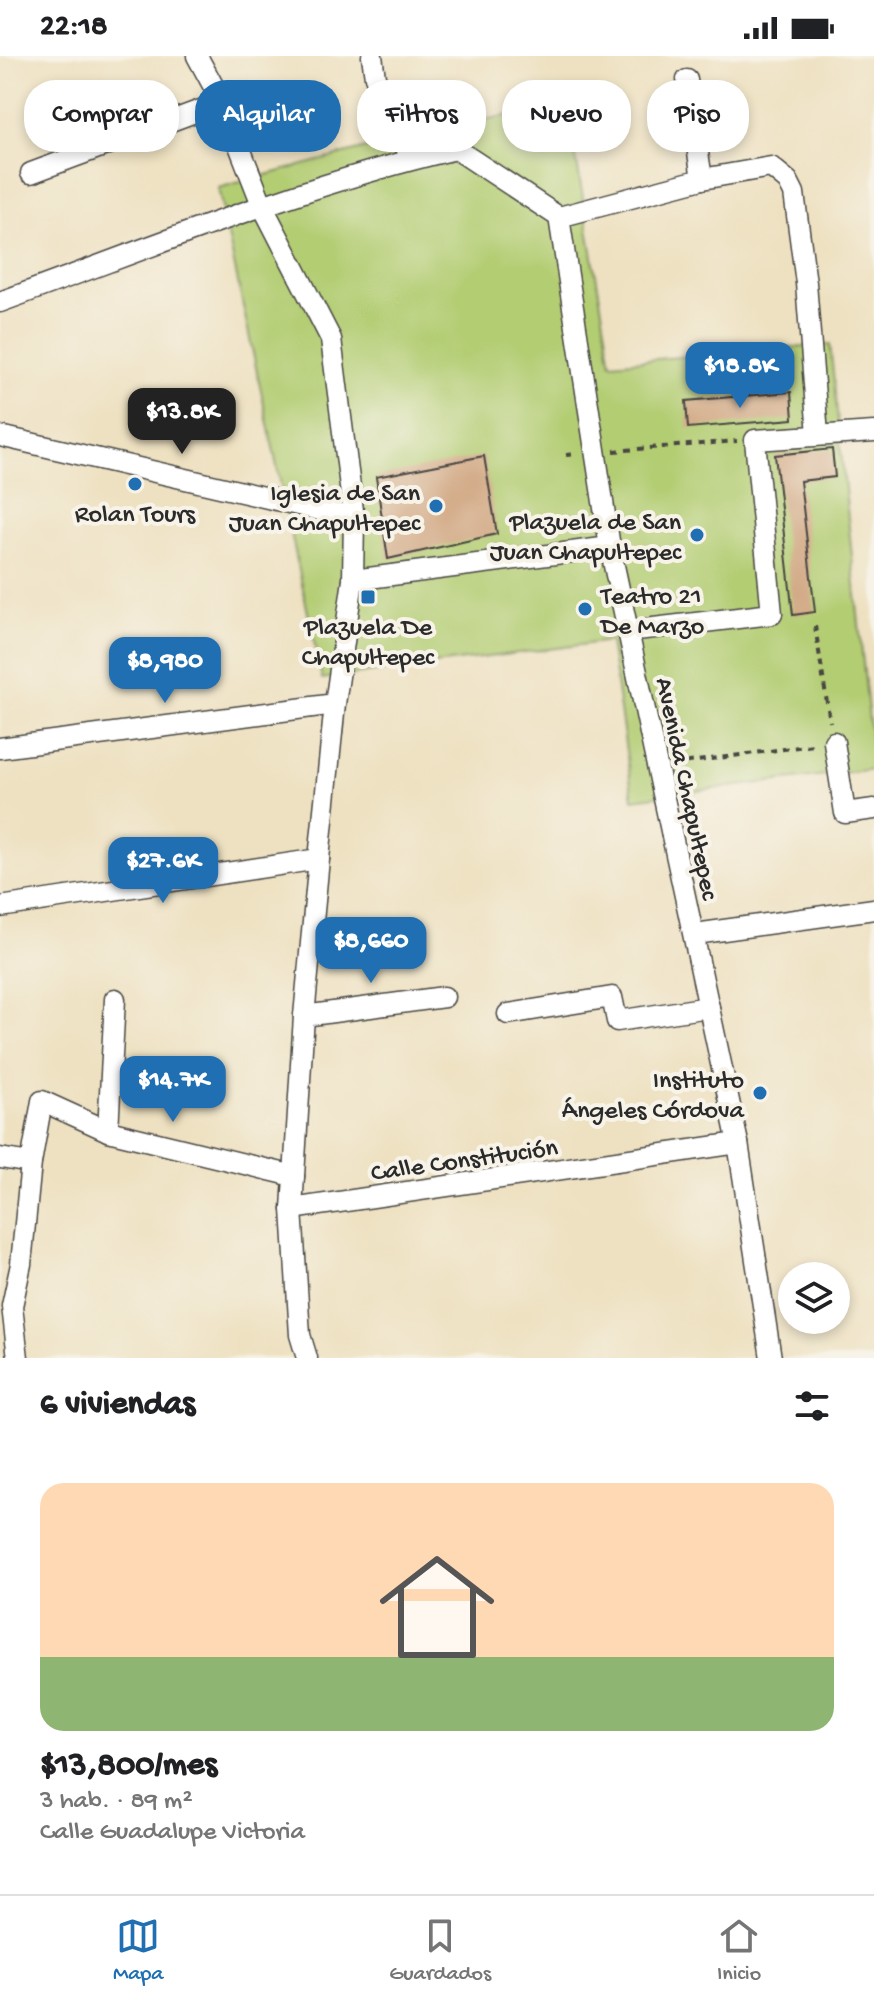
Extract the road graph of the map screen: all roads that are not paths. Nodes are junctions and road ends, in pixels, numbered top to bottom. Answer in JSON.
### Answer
{"nodes":[{"id":1,"x":197,"y":56,"type":"edge"},
{"id":2,"x":372,"y":56,"type":"edge"},
{"id":3,"x":210,"y":80,"type":"edge"},
{"id":4,"x":195,"y":112,"type":"edge"},
{"id":5,"x":242,"y":152,"type":"edge"},
{"id":6,"x":698,"y":152,"type":"edge"},
{"id":7,"x":411,"y":159,"type":"junction"},
{"id":8,"x":31,"y":173,"type":"dead end"},
{"id":9,"x":702,"y":179,"type":"junction"},
{"id":10,"x":263,"y":207,"type":"junction"},
{"id":11,"x":559,"y":217,"type":"junction"},
{"id":12,"x":0,"y":302,"type":"edge"},
{"id":13,"x":874,"y":432,"type":"edge"},
{"id":14,"x":818,"y":435,"type":"junction"},
{"id":15,"x":0,"y":436,"type":"edge"},
{"id":16,"x":354,"y":518,"type":"junction"},
{"id":17,"x":610,"y":547,"type":"junction"},
{"id":18,"x":353,"y":580,"type":"junction"},
{"id":19,"x":628,"y":631,"type":"junction"},
{"id":20,"x":335,"y":704,"type":"junction"},
{"id":21,"x":834,"y":742,"type":"road end"},
{"id":22,"x":0,"y":748,"type":"edge"},
{"id":23,"x":874,"y":809,"type":"edge"},
{"id":24,"x":319,"y":859,"type":"junction"},
{"id":25,"x":0,"y":907,"type":"edge"},
{"id":26,"x":874,"y":909,"type":"edge"},
{"id":27,"x":695,"y":934,"type":"junction"},
{"id":28,"x":444,"y":997,"type":"dead end"},
{"id":29,"x":115,"y":999,"type":"dead end"},
{"id":30,"x":709,"y":1007,"type":"junction"},
{"id":31,"x":508,"y":1014,"type":"dead end"},
{"id":32,"x":304,"y":1016,"type":"junction"},
{"id":33,"x":108,"y":1131,"type":"junction"},
{"id":34,"x":738,"y":1143,"type":"junction"},
{"id":35,"x":0,"y":1158,"type":"edge"},
{"id":36,"x":31,"y":1163,"type":"junction"},
{"id":37,"x":294,"y":1176,"type":"junction"},
{"id":38,"x":292,"y":1209,"type":"junction"},
{"id":39,"x":6,"y":1308,"type":"edge"},
{"id":40,"x":18,"y":1358,"type":"edge"},
{"id":41,"x":307,"y":1358,"type":"edge"},
{"id":42,"x":771,"y":1358,"type":"edge"}],
"edges":[{"from":1,"to":3,"type":"street"},
{"from":2,"to":7,"type":"street"},
{"from":4,"to":8,"type":"street"},
{"from":5,"to":10,"type":"street"},
{"from":6,"to":9,"type":"street"},
{"from":7,"to":10,"type":"street"},
{"from":7,"to":11,"type":"street"},
{"from":9,"to":11,"type":"street"},
{"from":9,"to":14,"type":"street"},
{"from":10,"to":12,"type":"street"},
{"from":10,"to":16,"type":"street"},
{"from":11,"to":17,"type":"street","name":"Avenida Chapultepec"},
{"from":13,"to":14,"type":"street"},
{"from":14,"to":19,"type":"street"},
{"from":15,"to":16,"type":"street"},
{"from":16,"to":18,"type":"street"},
{"from":17,"to":18,"type":"street"},
{"from":17,"to":19,"type":"street","name":"Avenida Chapultepec"},
{"from":18,"to":20,"type":"street"},
{"from":19,"to":27,"type":"street","name":"Avenida Chapultepec"},
{"from":20,"to":22,"type":"street"},
{"from":20,"to":24,"type":"street"},
{"from":21,"to":23,"type":"street"},
{"from":24,"to":25,"type":"street"},
{"from":24,"to":32,"type":"street"},
{"from":26,"to":27,"type":"street"},
{"from":27,"to":30,"type":"street","name":"Avenida Chapultepec"},
{"from":28,"to":32,"type":"street"},
{"from":29,"to":33,"type":"street"},
{"from":30,"to":31,"type":"street"},
{"from":30,"to":34,"type":"street","name":"Avenida Chapultepec"},
{"from":32,"to":37,"type":"street"},
{"from":33,"to":36,"type":"street"},
{"from":33,"to":37,"type":"street"},
{"from":34,"to":38,"type":"street","name":"Calle Constitución"},
{"from":34,"to":42,"type":"street","name":"Avenida Chapultepec"},
{"from":35,"to":36,"type":"street"},
{"from":36,"to":39,"type":"street"},
{"from":37,"to":38,"type":"street"},
{"from":38,"to":41,"type":"street"},
{"from":39,"to":40,"type":"street"}]}
